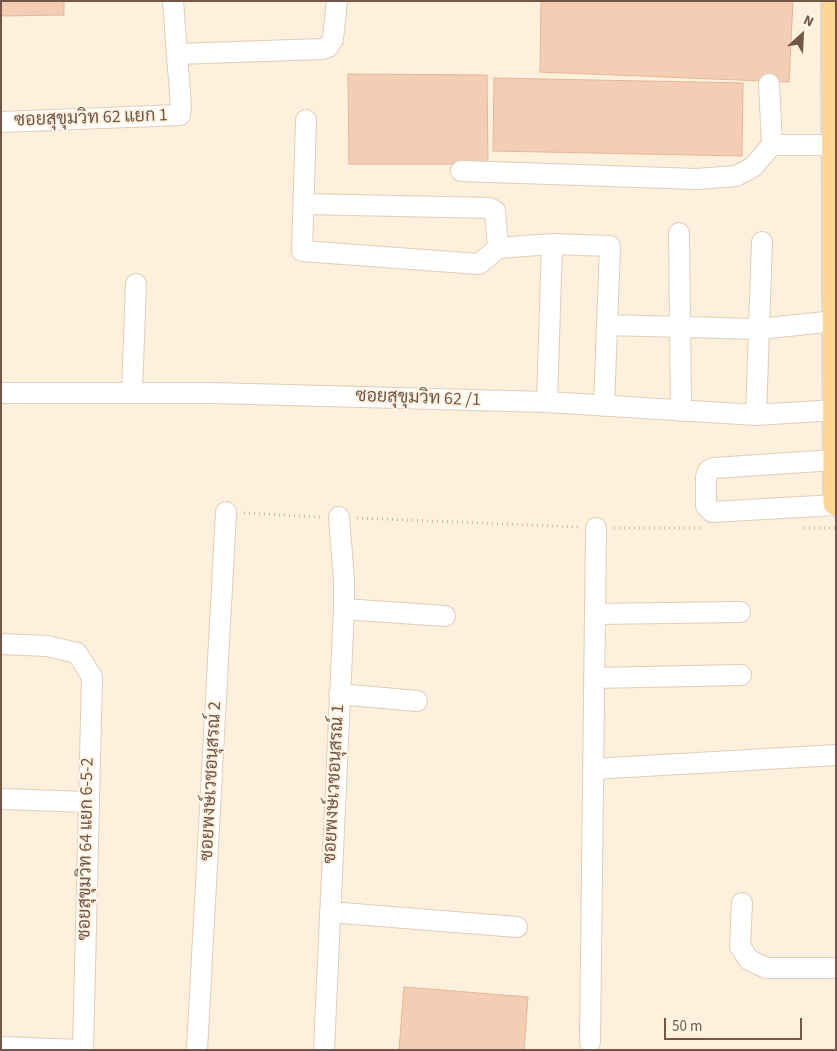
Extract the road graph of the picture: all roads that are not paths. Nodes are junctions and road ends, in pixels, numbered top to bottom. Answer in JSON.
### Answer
{"nodes":[{"id":1,"x":173,"y":1,"type":"edge"},
{"id":2,"x":337,"y":1,"type":"edge"},
{"id":3,"x":834,"y":1,"type":"edge"},
{"id":4,"x":177,"y":54,"type":"junction"},
{"id":5,"x":769,"y":84,"type":"dead end"},
{"id":6,"x":306,"y":120,"type":"dead end"},
{"id":7,"x":1,"y":122,"type":"edge"},
{"id":8,"x":772,"y":144,"type":"junction"},
{"id":9,"x":834,"y":145,"type":"edge"},
{"id":10,"x":461,"y":171,"type":"dead end"},
{"id":11,"x":304,"y":204,"type":"junction"},
{"id":12,"x":679,"y":233,"type":"dead end"},
{"id":13,"x":762,"y":242,"type":"dead end"},
{"id":14,"x":552,"y":244,"type":"junction"},
{"id":15,"x":498,"y":248,"type":"junction"},
{"id":16,"x":136,"y":284,"type":"dead end"},
{"id":17,"x":835,"y":321,"type":"edge"},
{"id":18,"x":607,"y":325,"type":"junction"},
{"id":19,"x":680,"y":327,"type":"junction"},
{"id":20,"x":759,"y":329,"type":"junction"},
{"id":21,"x":1,"y":393,"type":"edge"},
{"id":22,"x":132,"y":393,"type":"junction"},
{"id":23,"x":547,"y":402,"type":"junction"},
{"id":24,"x":604,"y":406,"type":"junction"},
{"id":25,"x":835,"y":410,"type":"edge"},
{"id":26,"x":681,"y":411,"type":"junction"},
{"id":27,"x":756,"y":415,"type":"junction"},
{"id":28,"x":836,"y":460,"type":"edge"},
{"id":29,"x":836,"y":504,"type":"edge"},
{"id":30,"x":226,"y":512,"type":"road end"},
{"id":31,"x":340,"y":518,"type":"road end"},
{"id":32,"x":596,"y":528,"type":"road end"},
{"id":33,"x":344,"y":609,"type":"junction"},
{"id":34,"x":740,"y":612,"type":"dead end"},
{"id":35,"x":595,"y":614,"type":"junction"},
{"id":36,"x":446,"y":616,"type":"dead end"},
{"id":37,"x":1,"y":644,"type":"edge"},
{"id":38,"x":742,"y":675,"type":"dead end"},
{"id":39,"x":594,"y":678,"type":"junction"},
{"id":40,"x":339,"y":694,"type":"junction"},
{"id":41,"x":417,"y":701,"type":"dead end"},
{"id":42,"x":836,"y":755,"type":"edge"},
{"id":43,"x":593,"y":769,"type":"junction"},
{"id":44,"x":1,"y":799,"type":"edge"},
{"id":45,"x":88,"y":802,"type":"junction"},
{"id":46,"x":742,"y":902,"type":"dead end"},
{"id":47,"x":330,"y":912,"type":"junction"},
{"id":48,"x":517,"y":927,"type":"dead end"},
{"id":49,"x":836,"y":968,"type":"edge"},
{"id":50,"x":590,"y":1042,"type":"dead end"},
{"id":51,"x":1,"y":1047,"type":"edge"},
{"id":52,"x":82,"y":1050,"type":"edge"},
{"id":53,"x":197,"y":1050,"type":"edge"},
{"id":54,"x":324,"y":1050,"type":"edge"}],
"edges":[{"from":1,"to":4,"type":"street","name":"ซอยสุขุมวิท 62 แยก 1"},
{"from":2,"to":4,"type":"street"},
{"from":3,"to":9,"type":"main road"},
{"from":4,"to":7,"type":"street","name":"ซอยสุขุมวิท 62 แยก 1"},
{"from":5,"to":8,"type":"street"},
{"from":6,"to":11,"type":"street"},
{"from":8,"to":9,"type":"street"},
{"from":8,"to":10,"type":"street"},
{"from":9,"to":17,"type":"main road"},
{"from":11,"to":15,"type":"street"},
{"from":11,"to":15,"type":"street"},
{"from":12,"to":19,"type":"street"},
{"from":13,"to":20,"type":"street"},
{"from":14,"to":15,"type":"street"},
{"from":14,"to":18,"type":"street"},
{"from":14,"to":23,"type":"street"},
{"from":16,"to":22,"type":"street"},
{"from":17,"to":20,"type":"street"},
{"from":17,"to":25,"type":"main road"},
{"from":18,"to":19,"type":"street"},
{"from":18,"to":24,"type":"street"},
{"from":19,"to":20,"type":"street"},
{"from":19,"to":26,"type":"street"},
{"from":20,"to":27,"type":"street"},
{"from":21,"to":22,"type":"street","name":"ซอยสุขุมวิท 62 /1"},
{"from":22,"to":23,"type":"street","name":"ซอยสุขุมวิท 62 /1"},
{"from":23,"to":24,"type":"street","name":"ซอยสุขุมวิท 62 /1"},
{"from":24,"to":26,"type":"street","name":"ซอยสุขุมวิท 62 /1"},
{"from":25,"to":27,"type":"street","name":"ซอยสุขุมวิท 62 /1"},
{"from":25,"to":28,"type":"main road"},
{"from":26,"to":27,"type":"street","name":"ซอยสุขุมวิท 62 /1"},
{"from":28,"to":29,"type":"main road"},
{"from":28,"to":29,"type":"street"},
{"from":30,"to":53,"type":"street","name":"ซอยพงษ์เวชอนุสรณ์ 2"},
{"from":31,"to":33,"type":"street","name":"ซอยพงษ์เวชอนุสรณ์ 1"},
{"from":32,"to":35,"type":"street"},
{"from":33,"to":36,"type":"street"},
{"from":33,"to":40,"type":"street","name":"ซอยพงษ์เวชอนุสรณ์ 1"},
{"from":34,"to":35,"type":"street"},
{"from":35,"to":39,"type":"street"},
{"from":37,"to":45,"type":"street","name":"ซอยสุขุมวิท 64 แยก 6-5-2"},
{"from":38,"to":39,"type":"street"},
{"from":39,"to":43,"type":"street"},
{"from":40,"to":41,"type":"street"},
{"from":40,"to":47,"type":"street","name":"ซอยพงษ์เวชอนุสรณ์ 1"},
{"from":42,"to":43,"type":"street"},
{"from":43,"to":50,"type":"street"},
{"from":44,"to":45,"type":"street"},
{"from":45,"to":52,"type":"street","name":"ซอยสุขุมวิท 64 แยก 6-5-2"},
{"from":46,"to":49,"type":"street"},
{"from":47,"to":48,"type":"street"},
{"from":47,"to":54,"type":"street","name":"ซอยพงษ์เวชอนุสรณ์ 1"},
{"from":51,"to":52,"type":"street"}]}
